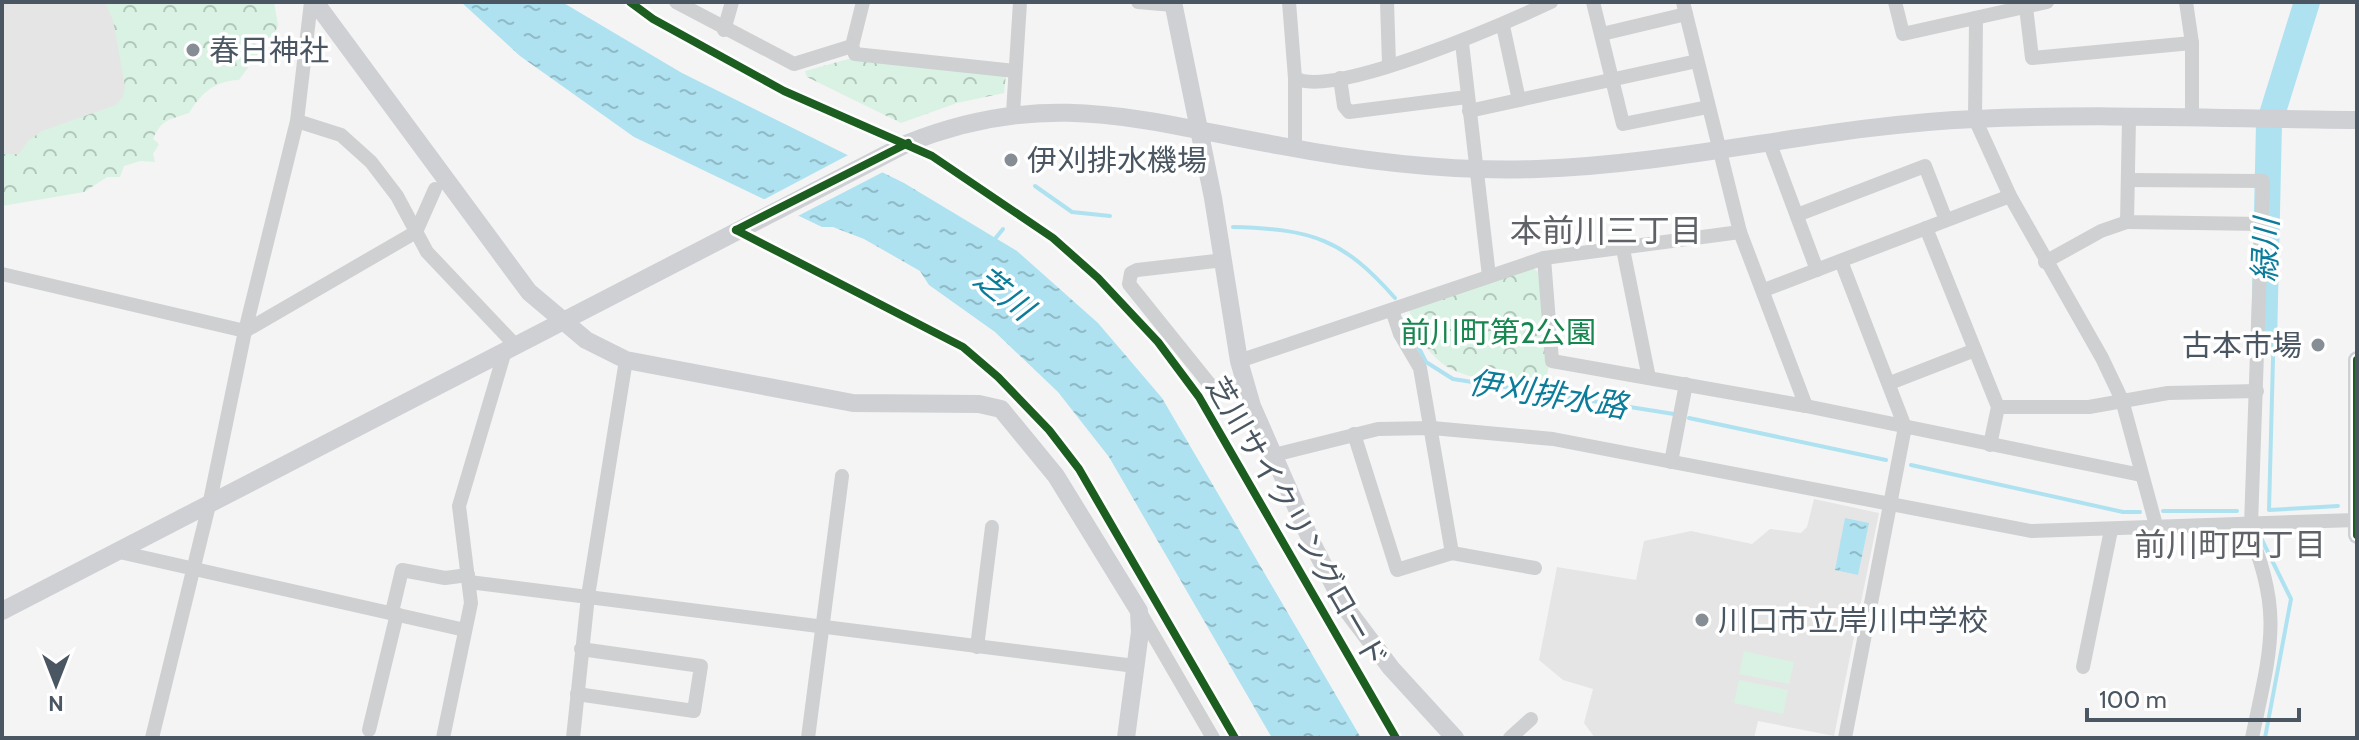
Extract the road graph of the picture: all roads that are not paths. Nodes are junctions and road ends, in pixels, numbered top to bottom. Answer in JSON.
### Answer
{"nodes":[{"id":1,"x":313,"y":2,"type":"edge"},
{"id":2,"x":676,"y":2,"type":"edge"},
{"id":3,"x":732,"y":2,"type":"edge"},
{"id":4,"x":863,"y":2,"type":"edge"},
{"id":5,"x":1020,"y":2,"type":"edge"},
{"id":6,"x":1138,"y":2,"type":"edge"},
{"id":7,"x":1289,"y":2,"type":"edge"},
{"id":8,"x":1387,"y":2,"type":"edge"},
{"id":9,"x":1551,"y":2,"type":"edge"},
{"id":10,"x":1593,"y":2,"type":"edge"},
{"id":11,"x":1895,"y":2,"type":"edge"},
{"id":12,"x":2047,"y":2,"type":"edge"},
{"id":13,"x":2186,"y":2,"type":"edge"},
{"id":14,"x":1173,"y":4,"type":"edge"},
{"id":15,"x":1998,"y":7,"type":"edge"},
{"id":16,"x":2026,"y":7,"type":"junction"},
{"id":17,"x":1525,"y":8,"type":"edge"},
{"id":18,"x":1685,"y":8,"type":"edge"},
{"id":19,"x":1976,"y":18,"type":"junction"},
{"id":20,"x":1503,"y":26,"type":"junction"},
{"id":21,"x":724,"y":30,"type":"junction"},
{"id":22,"x":1602,"y":34,"type":"junction"},
{"id":23,"x":1462,"y":43,"type":"junction"},
{"id":24,"x":2192,"y":43,"type":"junction"},
{"id":25,"x":852,"y":46,"type":"junction"},
{"id":26,"x":1697,"y":61,"type":"junction"},
{"id":27,"x":1389,"y":64,"type":"junction"},
{"id":28,"x":1015,"y":71,"type":"junction"},
{"id":29,"x":1295,"y":78,"type":"junction"},
{"id":30,"x":1340,"y":78,"type":"junction"},
{"id":31,"x":1614,"y":79,"type":"junction"},
{"id":32,"x":1519,"y":100,"type":"junction"},
{"id":33,"x":1468,"y":104,"type":"junction"},
{"id":34,"x":1708,"y":107,"type":"junction"},
{"id":35,"x":1013,"y":113,"type":"junction"},
{"id":36,"x":1975,"y":119,"type":"junction"},
{"id":37,"x":2129,"y":119,"type":"junction"},
{"id":38,"x":2192,"y":119,"type":"junction"},
{"id":39,"x":2357,"y":120,"type":"edge"},
{"id":40,"x":297,"y":121,"type":"junction"},
{"id":41,"x":1199,"y":129,"type":"junction"},
{"id":42,"x":1770,"y":144,"type":"junction"},
{"id":43,"x":1295,"y":149,"type":"junction"},
{"id":44,"x":1718,"y":151,"type":"junction"},
{"id":45,"x":1475,"y":169,"type":"junction"},
{"id":46,"x":2128,"y":180,"type":"junction"},
{"id":47,"x":435,"y":189,"type":"dead end"},
{"id":48,"x":2010,"y":196,"type":"junction"},
{"id":49,"x":1797,"y":215,"type":"junction"},
{"id":50,"x":1946,"y":220,"type":"junction"},
{"id":51,"x":2127,"y":222,"type":"junction"},
{"id":52,"x":2262,"y":224,"type":"junction"},
{"id":53,"x":1926,"y":228,"type":"junction"},
{"id":54,"x":416,"y":232,"type":"junction"},
{"id":55,"x":1740,"y":232,"type":"junction"},
{"id":56,"x":1623,"y":249,"type":"junction"},
{"id":57,"x":1544,"y":258,"type":"junction"},
{"id":58,"x":1224,"y":260,"type":"junction"},
{"id":59,"x":1841,"y":261,"type":"junction"},
{"id":60,"x":2045,"y":262,"type":"junction"},
{"id":61,"x":1817,"y":270,"type":"junction"},
{"id":62,"x":2,"y":274,"type":"edge"},
{"id":63,"x":1489,"y":276,"type":"junction"},
{"id":64,"x":1764,"y":290,"type":"junction"},
{"id":65,"x":1392,"y":310,"type":"junction"},
{"id":66,"x":562,"y":322,"type":"junction"},
{"id":67,"x":245,"y":331,"type":"junction"},
{"id":68,"x":510,"y":348,"type":"junction"},
{"id":69,"x":1975,"y":350,"type":"junction"},
{"id":70,"x":626,"y":360,"type":"junction"},
{"id":71,"x":2357,"y":360,"type":"edge"},
{"id":72,"x":1239,"y":361,"type":"junction"},
{"id":73,"x":1649,"y":378,"type":"junction"},
{"id":74,"x":1890,"y":383,"type":"junction"},
{"id":75,"x":1686,"y":384,"type":"junction"},
{"id":76,"x":2257,"y":391,"type":"junction"},
{"id":77,"x":1247,"y":394,"type":"junction"},
{"id":78,"x":2122,"y":400,"type":"junction"},
{"id":79,"x":1806,"y":406,"type":"junction"},
{"id":80,"x":1998,"y":407,"type":"junction"},
{"id":81,"x":1905,"y":427,"type":"junction"},
{"id":82,"x":1432,"y":428,"type":"junction"},
{"id":83,"x":1354,"y":434,"type":"junction"},
{"id":84,"x":1990,"y":445,"type":"junction"},
{"id":85,"x":1274,"y":455,"type":"junction"},
{"id":86,"x":1671,"y":462,"type":"junction"},
{"id":87,"x":2141,"y":475,"type":"junction"},
{"id":88,"x":842,"y":476,"type":"dead end"},
{"id":89,"x":2356,"y":491,"type":"edge"},
{"id":90,"x":210,"y":501,"type":"junction"},
{"id":91,"x":1890,"y":503,"type":"junction"},
{"id":92,"x":2356,"y":514,"type":"edge"},
{"id":93,"x":2153,"y":518,"type":"junction"},
{"id":94,"x":2356,"y":520,"type":"edge"},
{"id":95,"x":2249,"y":525,"type":"junction"},
{"id":96,"x":992,"y":527,"type":"dead end"},
{"id":97,"x":2111,"y":530,"type":"junction"},
{"id":98,"x":2357,"y":535,"type":"edge"},
{"id":99,"x":115,"y":551,"type":"junction"},
{"id":100,"x":1452,"y":553,"type":"junction"},
{"id":101,"x":1535,"y":568,"type":"dead end"},
{"id":102,"x":193,"y":571,"type":"junction"},
{"id":103,"x":469,"y":578,"type":"junction"},
{"id":104,"x":588,"y":596,"type":"junction"},
{"id":105,"x":2,"y":611,"type":"edge"},
{"id":106,"x":1139,"y":611,"type":"junction"},
{"id":107,"x":394,"y":613,"type":"junction"},
{"id":108,"x":823,"y":628,"type":"junction"},
{"id":109,"x":465,"y":630,"type":"junction"},
{"id":110,"x":977,"y":647,"type":"junction"},
{"id":111,"x":581,"y":649,"type":"junction"},
{"id":112,"x":1135,"y":666,"type":"junction"},
{"id":113,"x":2083,"y":667,"type":"dead end"},
{"id":114,"x":577,"y":694,"type":"junction"},
{"id":115,"x":1531,"y":719,"type":"dead end"},
{"id":116,"x":369,"y":730,"type":"dead end"},
{"id":117,"x":152,"y":738,"type":"edge"},
{"id":118,"x":443,"y":738,"type":"edge"},
{"id":119,"x":573,"y":738,"type":"edge"},
{"id":120,"x":808,"y":738,"type":"edge"},
{"id":121,"x":1126,"y":738,"type":"edge"},
{"id":122,"x":1213,"y":738,"type":"edge"},
{"id":123,"x":1455,"y":738,"type":"edge"},
{"id":124,"x":1510,"y":738,"type":"edge"},
{"id":125,"x":1845,"y":738,"type":"edge"},
{"id":126,"x":2252,"y":738,"type":"edge"}],
"edges":[{"from":1,"to":40,"type":"street"},
{"from":1,"to":66,"type":"street"},
{"from":2,"to":21,"type":"street"},
{"from":3,"to":21,"type":"street"},
{"from":4,"to":25,"type":"street"},
{"from":5,"to":28,"type":"street"},
{"from":6,"to":14,"type":"street"},
{"from":7,"to":29,"type":"street"},
{"from":8,"to":27,"type":"street"},
{"from":9,"to":17,"type":"street"},
{"from":10,"to":22,"type":"street"},
{"from":11,"to":19,"type":"street"},
{"from":12,"to":16,"type":"street"},
{"from":13,"to":24,"type":"street"},
{"from":14,"to":41,"type":"street"},
{"from":15,"to":16,"type":"street"},
{"from":15,"to":19,"type":"street"},
{"from":16,"to":24,"type":"street"},
{"from":17,"to":20,"type":"street"},
{"from":18,"to":22,"type":"street"},
{"from":18,"to":26,"type":"street"},
{"from":19,"to":36,"type":"street"},
{"from":20,"to":23,"type":"street"},
{"from":20,"to":32,"type":"street"},
{"from":21,"to":25,"type":"street"},
{"from":22,"to":31,"type":"street"},
{"from":23,"to":27,"type":"street"},
{"from":23,"to":33,"type":"street"},
{"from":24,"to":38,"type":"street"},
{"from":25,"to":28,"type":"street"},
{"from":26,"to":31,"type":"street"},
{"from":26,"to":34,"type":"street"},
{"from":27,"to":30,"type":"street"},
{"from":28,"to":35,"type":"street"},
{"from":29,"to":30,"type":"street"},
{"from":29,"to":43,"type":"street"},
{"from":30,"to":33,"type":"street"},
{"from":31,"to":32,"type":"street"},
{"from":31,"to":34,"type":"street"},
{"from":32,"to":33,"type":"street"},
{"from":33,"to":45,"type":"street"},
{"from":34,"to":44,"type":"street"},
{"from":35,"to":41,"type":"street"},
{"from":35,"to":66,"type":"street"},
{"from":36,"to":37,"type":"street"},
{"from":36,"to":42,"type":"street"},
{"from":36,"to":48,"type":"street"},
{"from":37,"to":38,"type":"street"},
{"from":37,"to":46,"type":"street"},
{"from":38,"to":39,"type":"street"},
{"from":40,"to":54,"type":"street"},
{"from":40,"to":67,"type":"street"},
{"from":41,"to":43,"type":"street"},
{"from":41,"to":58,"type":"street"},
{"from":42,"to":44,"type":"street"},
{"from":42,"to":49,"type":"street"},
{"from":43,"to":45,"type":"street"},
{"from":44,"to":45,"type":"street"},
{"from":44,"to":55,"type":"street"},
{"from":45,"to":63,"type":"street"},
{"from":46,"to":51,"type":"street"},
{"from":46,"to":52,"type":"street"},
{"from":47,"to":54,"type":"street"},
{"from":48,"to":50,"type":"street"},
{"from":48,"to":60,"type":"street"},
{"from":49,"to":50,"type":"street"},
{"from":49,"to":61,"type":"street"},
{"from":50,"to":53,"type":"street"},
{"from":51,"to":52,"type":"street"},
{"from":51,"to":60,"type":"street"},
{"from":52,"to":76,"type":"street"},
{"from":53,"to":59,"type":"street"},
{"from":53,"to":69,"type":"street"},
{"from":54,"to":67,"type":"street"},
{"from":54,"to":68,"type":"street"},
{"from":55,"to":56,"type":"street"},
{"from":55,"to":64,"type":"street"},
{"from":56,"to":57,"type":"street"},
{"from":56,"to":73,"type":"street"},
{"from":57,"to":63,"type":"street"},
{"from":57,"to":73,"type":"street"},
{"from":58,"to":72,"type":"street"},
{"from":58,"to":77,"type":"street"},
{"from":59,"to":61,"type":"street"},
{"from":59,"to":74,"type":"street"},
{"from":60,"to":78,"type":"street"},
{"from":61,"to":64,"type":"street"},
{"from":62,"to":67,"type":"street"},
{"from":63,"to":65,"type":"street"},
{"from":64,"to":79,"type":"street"},
{"from":65,"to":72,"type":"street"},
{"from":65,"to":82,"type":"street"},
{"from":66,"to":68,"type":"street"},
{"from":66,"to":70,"type":"street"},
{"from":67,"to":90,"type":"street"},
{"from":68,"to":90,"type":"street"},
{"from":68,"to":103,"type":"street"},
{"from":69,"to":74,"type":"street"},
{"from":69,"to":80,"type":"street"},
{"from":70,"to":104,"type":"street"},
{"from":70,"to":106,"type":"street"},
{"from":71,"to":89,"type":"street"},
{"from":72,"to":77,"type":"street"},
{"from":73,"to":75,"type":"street"},
{"from":74,"to":81,"type":"street"},
{"from":75,"to":79,"type":"street"},
{"from":75,"to":86,"type":"street"},
{"from":76,"to":78,"type":"street"},
{"from":76,"to":95,"type":"street"},
{"from":77,"to":85,"type":"street"},
{"from":78,"to":80,"type":"street"},
{"from":78,"to":87,"type":"street"},
{"from":79,"to":81,"type":"street"},
{"from":80,"to":84,"type":"street"},
{"from":81,"to":84,"type":"street"},
{"from":81,"to":91,"type":"street"},
{"from":82,"to":83,"type":"street"},
{"from":82,"to":86,"type":"street"},
{"from":82,"to":100,"type":"street"},
{"from":83,"to":85,"type":"street"},
{"from":83,"to":100,"type":"street"},
{"from":84,"to":87,"type":"street"},
{"from":85,"to":123,"type":"street"},
{"from":86,"to":91,"type":"street"},
{"from":87,"to":93,"type":"street"},
{"from":88,"to":108,"type":"street"},
{"from":89,"to":92,"type":"street"},
{"from":90,"to":99,"type":"street"},
{"from":90,"to":102,"type":"street"},
{"from":91,"to":97,"type":"street"},
{"from":91,"to":125,"type":"street"},
{"from":92,"to":94,"type":"street"},
{"from":93,"to":95,"type":"street"},
{"from":93,"to":97,"type":"street"},
{"from":94,"to":95,"type":"street"},
{"from":94,"to":98,"type":"street"},
{"from":95,"to":126,"type":"street"},
{"from":96,"to":110,"type":"street"},
{"from":97,"to":113,"type":"street"},
{"from":99,"to":102,"type":"street"},
{"from":99,"to":105,"type":"street"},
{"from":100,"to":101,"type":"street"},
{"from":102,"to":107,"type":"street"},
{"from":102,"to":117,"type":"street"},
{"from":103,"to":104,"type":"street"},
{"from":103,"to":107,"type":"street"},
{"from":103,"to":109,"type":"street"},
{"from":104,"to":108,"type":"street"},
{"from":104,"to":111,"type":"street"},
{"from":106,"to":112,"type":"street"},
{"from":106,"to":122,"type":"street"},
{"from":107,"to":109,"type":"street"},
{"from":107,"to":116,"type":"street"},
{"from":108,"to":110,"type":"street"},
{"from":108,"to":120,"type":"street"},
{"from":109,"to":118,"type":"street"},
{"from":110,"to":112,"type":"street"},
{"from":111,"to":114,"type":"street"},
{"from":111,"to":114,"type":"street"},
{"from":112,"to":121,"type":"street"},
{"from":114,"to":119,"type":"street"},
{"from":115,"to":124,"type":"street"}]}
